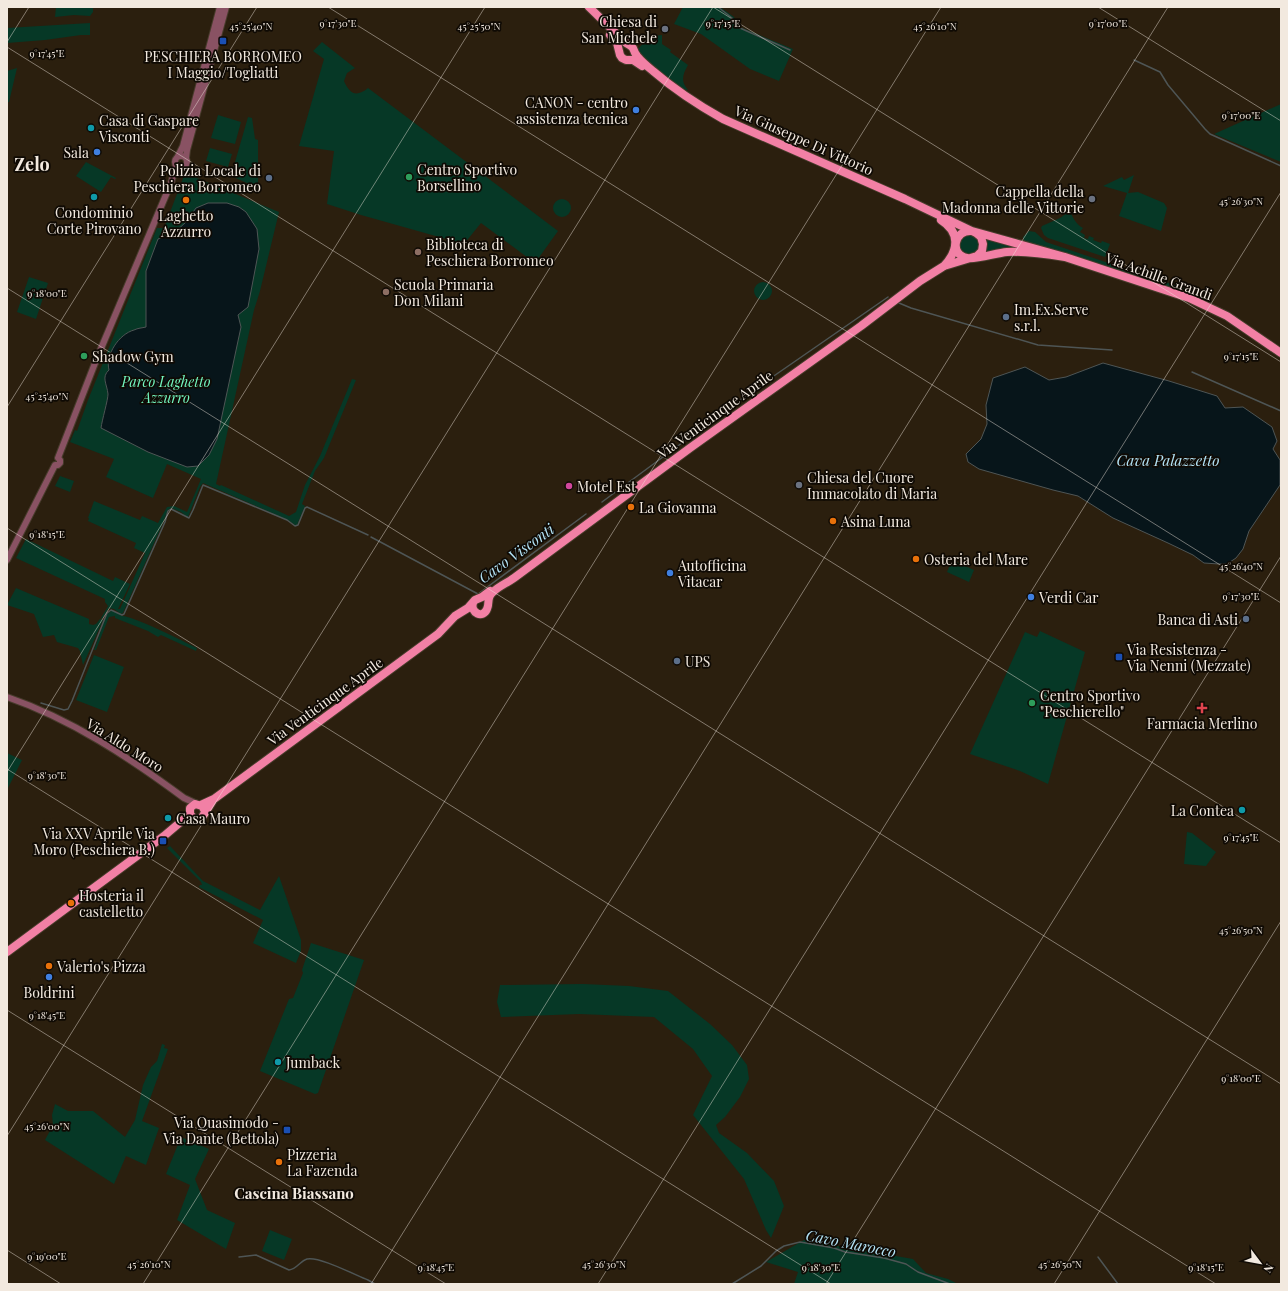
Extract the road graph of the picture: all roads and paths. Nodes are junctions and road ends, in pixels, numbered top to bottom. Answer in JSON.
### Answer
{"nodes":[{"id":1,"x":220,"y":7,"type":"edge"},
{"id":2,"x":226,"y":7,"type":"edge"},
{"id":3,"x":587,"y":7,"type":"edge"},
{"id":4,"x":628,"y":45,"type":"junction"},
{"id":5,"x":619,"y":52,"type":"junction"},
{"id":6,"x":633,"y":56,"type":"junction"},
{"id":7,"x":178,"y":156,"type":"junction"},
{"id":8,"x":186,"y":158,"type":"junction"},
{"id":9,"x":179,"y":166,"type":"junction"},
{"id":10,"x":975,"y":232,"type":"junction"},
{"id":11,"x":956,"y":246,"type":"junction"},
{"id":12,"x":1065,"y":256,"type":"junction"},
{"id":13,"x":973,"y":258,"type":"junction"},
{"id":14,"x":944,"y":266,"type":"junction"},
{"id":15,"x":1281,"y":353,"type":"edge"},
{"id":16,"x":7,"y":560,"type":"edge"},
{"id":17,"x":503,"y":584,"type":"junction"},
{"id":18,"x":476,"y":600,"type":"junction"},
{"id":19,"x":488,"y":605,"type":"junction"},
{"id":20,"x":471,"y":613,"type":"junction"},
{"id":21,"x":450,"y":622,"type":"junction"},
{"id":22,"x":7,"y":697,"type":"edge"},
{"id":23,"x":184,"y":798,"type":"junction"},
{"id":24,"x":201,"y":807,"type":"junction"},
{"id":25,"x":191,"y":815,"type":"junction"},
{"id":26,"x":164,"y":836,"type":"junction"},
{"id":27,"x":7,"y":952,"type":"edge"}],
"edges":[{"from":1,"to":7,"type":"street"},
{"from":2,"to":8,"type":"street"},
{"from":3,"to":4,"type":"main road","name":"Via Giuseppe Di Vittorio"},
{"from":3,"to":5,"type":"main road","name":"Via Giuseppe Di Vittorio"},
{"from":4,"to":5,"type":"main road"},
{"from":4,"to":6,"type":"main road","name":"Via Giuseppe Di Vittorio"},
{"from":5,"to":6,"type":"main road","name":"Via Giuseppe Di Vittorio"},
{"from":6,"to":10,"type":"main road","name":"Via Giuseppe Di Vittorio"},
{"from":6,"to":11,"type":"main road","name":"Via Giuseppe Di Vittorio"},
{"from":7,"to":8,"type":"street"},
{"from":7,"to":9,"type":"street"},
{"from":8,"to":9,"type":"street"},
{"from":9,"to":16,"type":"street"},
{"from":10,"to":11,"type":"main road"},
{"from":10,"to":12,"type":"main road","name":"Via Achille Grandi"},
{"from":10,"to":13,"type":"main road"},
{"from":11,"to":13,"type":"main road"},
{"from":11,"to":14,"type":"main road","name":"Via Venticinque Aprile"},
{"from":12,"to":13,"type":"main road","name":"Via Achille Grandi"},
{"from":12,"to":15,"type":"main road","name":"Via Achille Grandi"},
{"from":13,"to":14,"type":"main road","name":"Via Venticinque Aprile"},
{"from":14,"to":17,"type":"main road","name":"Via Venticinque Aprile"},
{"from":17,"to":18,"type":"main road","name":"Via Venticinque Aprile"},
{"from":17,"to":19,"type":"main road","name":"Via Venticinque Aprile"},
{"from":18,"to":19,"type":"main road"},
{"from":18,"to":20,"type":"main road"},
{"from":18,"to":21,"type":"main road","name":"Via Venticinque Aprile"},
{"from":19,"to":20,"type":"main road"},
{"from":20,"to":21,"type":"main road","name":"Via Venticinque Aprile"},
{"from":21,"to":24,"type":"main road","name":"Via Venticinque Aprile"},
{"from":22,"to":23,"type":"street","name":"Via Aldo Moro"},
{"from":23,"to":24,"type":"street","name":"Via Aldo Moro"},
{"from":23,"to":25,"type":"street"},
{"from":24,"to":25,"type":"main road"},
{"from":24,"to":25,"type":"main road"},
{"from":25,"to":26,"type":"main road"},
{"from":25,"to":26,"type":"main road"},
{"from":26,"to":27,"type":"main road"}]}
